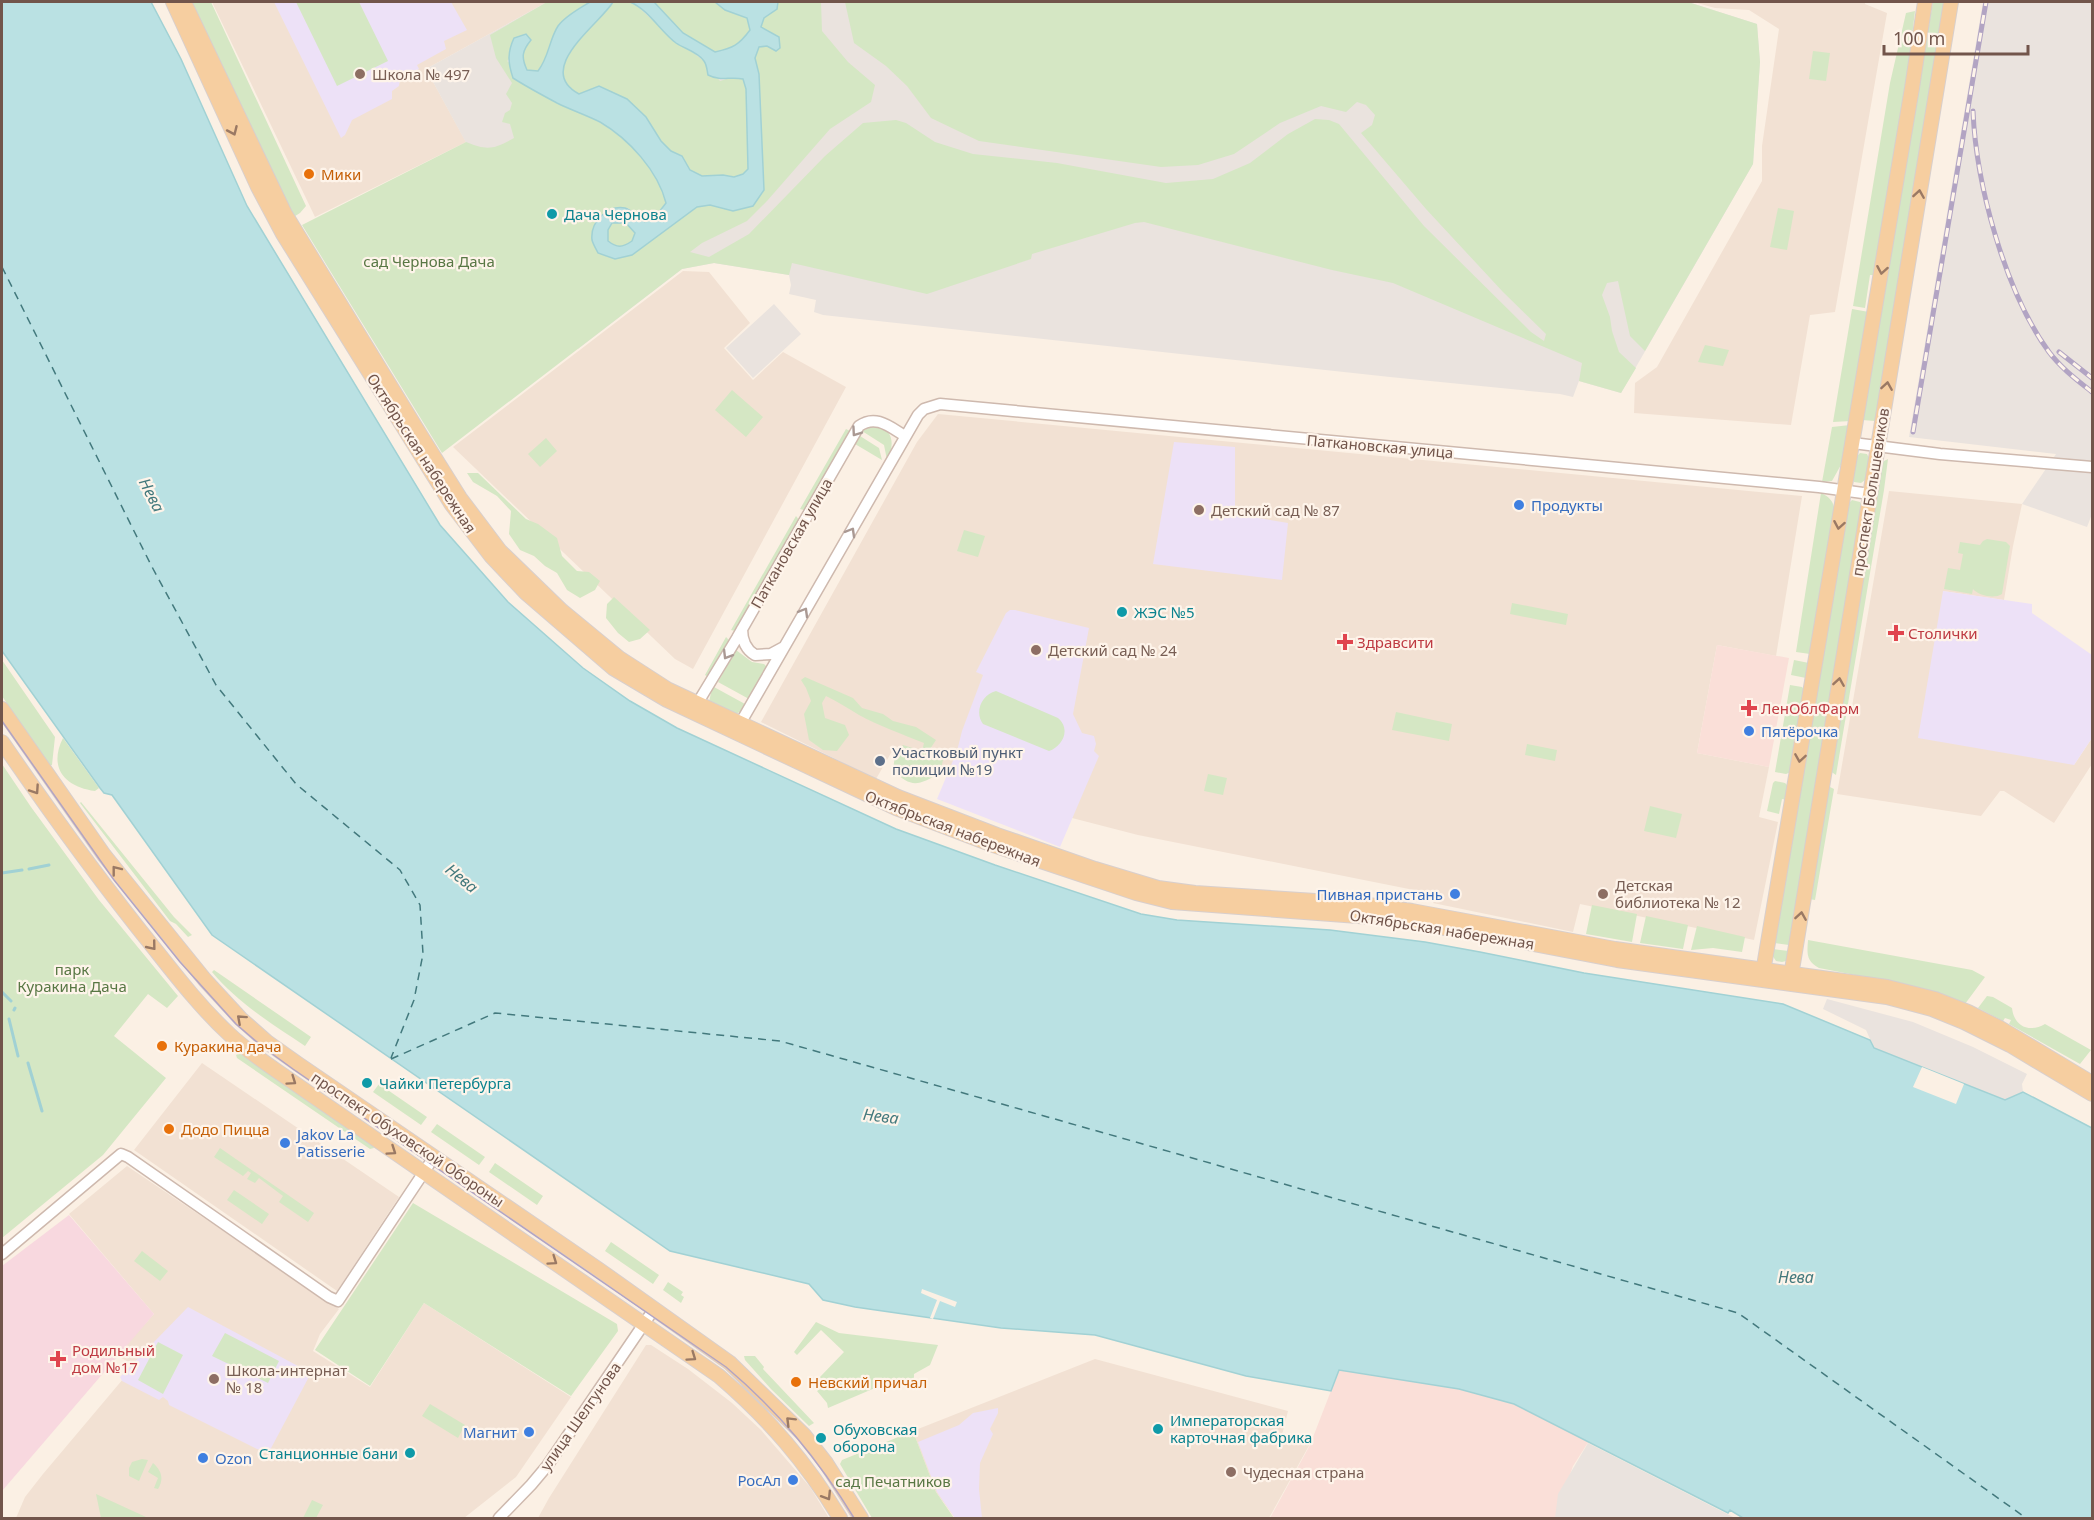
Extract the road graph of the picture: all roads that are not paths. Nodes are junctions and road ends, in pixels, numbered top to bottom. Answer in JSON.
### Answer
{"nodes":[{"id":1,"x":173,"y":2,"type":"edge"},
{"id":2,"x":184,"y":2,"type":"edge"},
{"id":3,"x":1925,"y":2,"type":"edge"},
{"id":4,"x":1951,"y":2,"type":"edge"},
{"id":5,"x":905,"y":436,"type":"junction"},
{"id":6,"x":1853,"y":443,"type":"junction"},
{"id":7,"x":1877,"y":447,"type":"junction"},
{"id":8,"x":2092,"y":467,"type":"edge"},
{"id":9,"x":1845,"y":490,"type":"junction"},
{"id":10,"x":1870,"y":494,"type":"junction"},
{"id":11,"x":742,"y":628,"type":"junction"},
{"id":12,"x":784,"y":647,"type":"junction"},
{"id":13,"x":697,"y":704,"type":"junction"},
{"id":14,"x":2,"y":710,"type":"edge"},
{"id":15,"x":737,"y":728,"type":"junction"},
{"id":16,"x":2,"y":742,"type":"edge"},
{"id":17,"x":1763,"y":975,"type":"junction"},
{"id":18,"x":1791,"y":979,"type":"junction"},
{"id":19,"x":2092,"y":1083,"type":"edge"},
{"id":20,"x":2092,"y":1094,"type":"edge"},
{"id":21,"x":434,"y":1157,"type":"junction"},
{"id":22,"x":424,"y":1172,"type":"junction"},
{"id":23,"x":2,"y":1254,"type":"edge"},
{"id":24,"x":654,"y":1309,"type":"junction"},
{"id":25,"x":644,"y":1324,"type":"junction"},
{"id":26,"x":499,"y":1518,"type":"edge"},
{"id":27,"x":840,"y":1518,"type":"edge"},
{"id":28,"x":861,"y":1518,"type":"edge"}],
"edges":[{"from":1,"to":15,"type":"main road","name":"Октябрьская набережная","one_way":true},
{"from":2,"to":13,"type":"main road","name":"Октябрьская набережная"},
{"from":3,"to":6,"type":"main road","name":"проспект Большевиков","one_way":true},
{"from":7,"to":4,"type":"main road","name":"проспект Большевиков","one_way":true},
{"from":5,"to":9,"type":"street","name":"Паткановская улица"},
{"from":5,"to":11,"type":"street","name":"Паткановская улица","one_way":true},
{"from":12,"to":5,"type":"street","name":"Паткановская улица","one_way":true},
{"from":6,"to":7,"type":"street"},
{"from":6,"to":9,"type":"main road","name":"проспект Большевиков"},
{"from":7,"to":8,"type":"street"},
{"from":7,"to":10,"type":"main road","name":"проспект Большевиков"},
{"from":9,"to":10,"type":"street","name":"Паткановская улица"},
{"from":9,"to":17,"type":"main road","name":"проспект Большевиков","one_way":true},
{"from":18,"to":10,"type":"main road","name":"проспект Большевиков","one_way":true},
{"from":11,"to":12,"type":"street"},
{"from":11,"to":13,"type":"street","name":"Паткановская улица","one_way":true},
{"from":12,"to":15,"type":"street","name":"Паткановская улица"},
{"from":13,"to":15,"type":"main road","name":"Октябрьская набережная"},
{"from":21,"to":14,"type":"main road","name":"проспект Обуховской Обороны","one_way":true},
{"from":15,"to":17,"type":"main road","name":"Октябрьская набережная"},
{"from":16,"to":22,"type":"main road","name":"проспект Обуховской Обороны","one_way":true},
{"from":17,"to":18,"type":"main road","name":"Октябрьская набережная"},
{"from":18,"to":19,"type":"main road","name":"Октябрьская набережная"},
{"from":18,"to":20,"type":"main road","name":"Октябрьская набережная"},
{"from":21,"to":22,"type":"street"},
{"from":21,"to":24,"type":"main road","name":"проспект Обуховской Обороны"},
{"from":22,"to":23,"type":"street"},
{"from":22,"to":25,"type":"main road","name":"проспект Обуховской Обороны","one_way":true},
{"from":24,"to":25,"type":"street","name":"улица Шелгунова"},
{"from":28,"to":24,"type":"main road","name":"проспект Обуховской Обороны","one_way":true},
{"from":25,"to":26,"type":"street","name":"улица Шелгунова"},
{"from":25,"to":27,"type":"main road","name":"проспект Обуховской Обороны","one_way":true}]}
